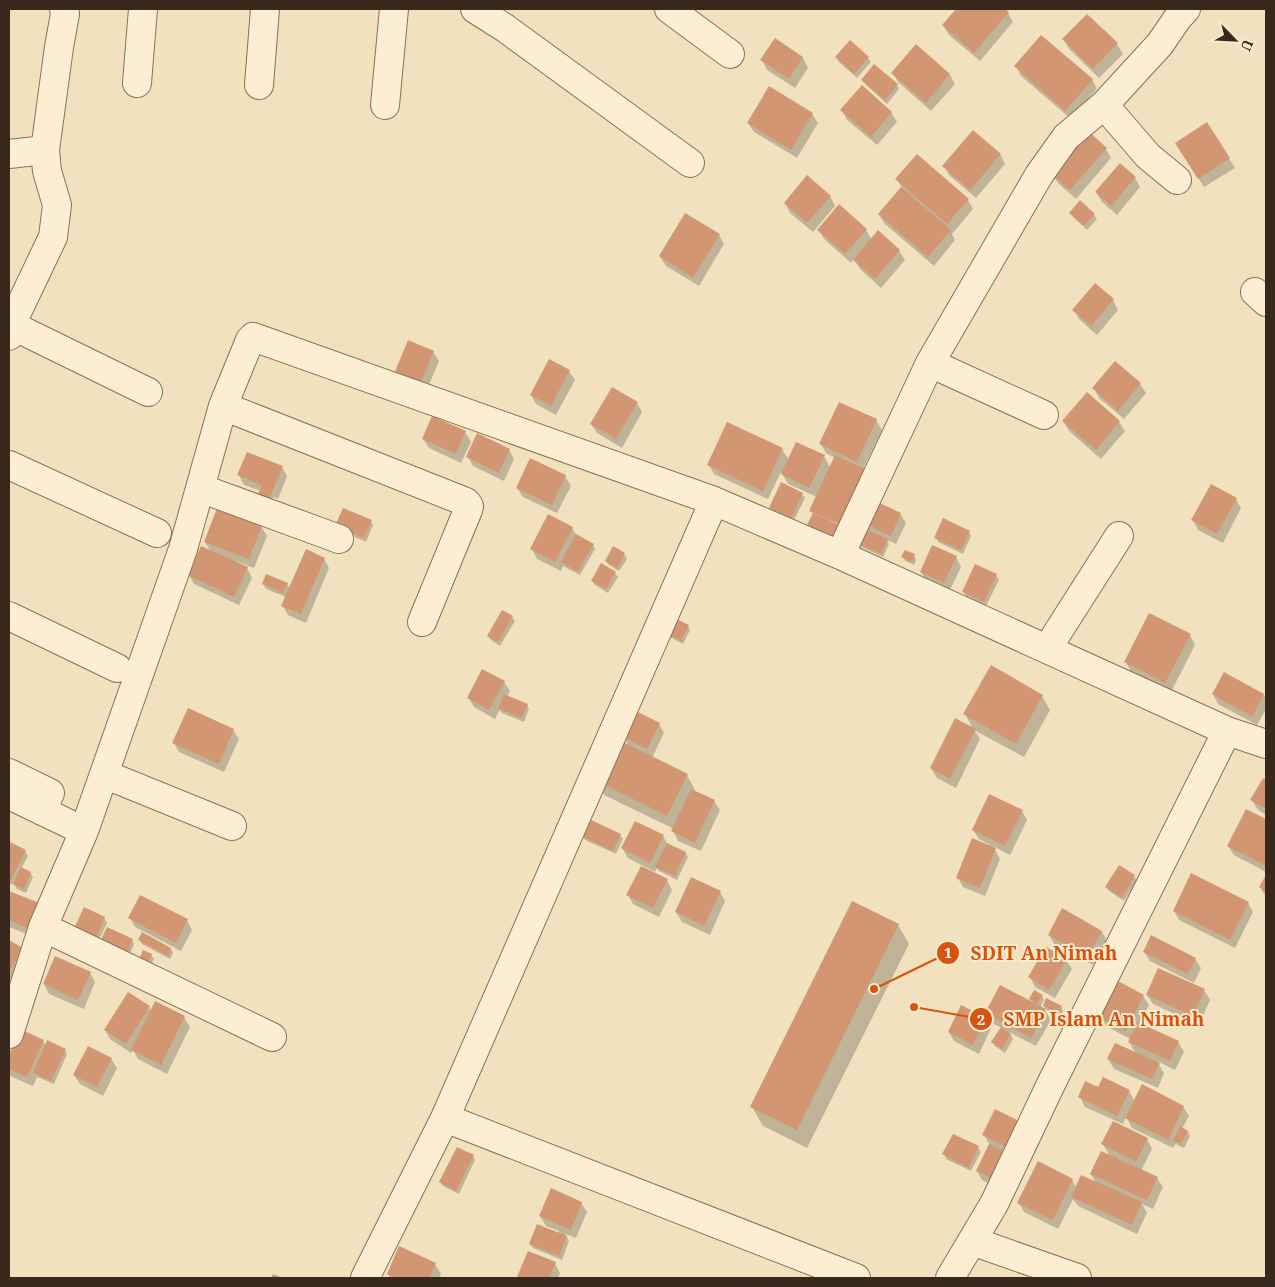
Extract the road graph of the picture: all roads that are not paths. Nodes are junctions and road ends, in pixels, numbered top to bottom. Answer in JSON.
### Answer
{"nodes":[{"id":1,"x":64,"y":9,"type":"edge"},
{"id":2,"x":143,"y":9,"type":"edge"},
{"id":3,"x":265,"y":9,"type":"edge"},
{"id":4,"x":394,"y":9,"type":"edge"},
{"id":5,"x":475,"y":9,"type":"edge"},
{"id":6,"x":668,"y":9,"type":"edge"},
{"id":7,"x":1186,"y":9,"type":"edge"},
{"id":8,"x":510,"y":18,"type":"edge"},
{"id":9,"x":730,"y":54,"type":"dead end"},
{"id":10,"x":136,"y":84,"type":"dead end"},
{"id":11,"x":259,"y":85,"type":"dead end"},
{"id":12,"x":1104,"y":105,"type":"junction"},
{"id":13,"x":385,"y":106,"type":"dead end"},
{"id":14,"x":45,"y":150,"type":"junction"},
{"id":15,"x":9,"y":154,"type":"edge"},
{"id":16,"x":690,"y":163,"type":"dead end"},
{"id":17,"x":1177,"y":180,"type":"dead end"},
{"id":18,"x":10,"y":328,"type":"edge"},
{"id":19,"x":930,"y":363,"type":"junction"},
{"id":20,"x":148,"y":392,"type":"dead end"},
{"id":21,"x":224,"y":406,"type":"junction"},
{"id":22,"x":1044,"y":415,"type":"dead end"},
{"id":23,"x":9,"y":465,"type":"edge"},
{"id":24,"x":200,"y":488,"type":"junction"},
{"id":25,"x":714,"y":502,"type":"junction"},
{"id":26,"x":157,"y":533,"type":"dead end"},
{"id":27,"x":1119,"y":536,"type":"dead end"},
{"id":28,"x":339,"y":539,"type":"dead end"},
{"id":29,"x":840,"y":555,"type":"junction"},
{"id":30,"x":9,"y":616,"type":"edge"},
{"id":31,"x":422,"y":622,"type":"dead end"},
{"id":32,"x":1047,"y":649,"type":"junction"},
{"id":33,"x":117,"y":668,"type":"dead end"},
{"id":34,"x":1227,"y":731,"type":"junction"},
{"id":35,"x":1266,"y":744,"type":"edge"},
{"id":36,"x":9,"y":773,"type":"edge"},
{"id":37,"x":104,"y":774,"type":"junction"},
{"id":38,"x":9,"y":795,"type":"edge"},
{"id":39,"x":42,"y":811,"type":"junction"},
{"id":40,"x":232,"y":826,"type":"dead end"},
{"id":41,"x":84,"y":831,"type":"junction"},
{"id":42,"x":43,"y":927,"type":"junction"},
{"id":43,"x":9,"y":1034,"type":"edge"},
{"id":44,"x":272,"y":1037,"type":"dead end"},
{"id":45,"x":445,"y":1118,"type":"junction"},
{"id":46,"x":972,"y":1241,"type":"junction"},
{"id":47,"x":364,"y":1278,"type":"edge"},
{"id":48,"x":856,"y":1278,"type":"edge"},
{"id":49,"x":950,"y":1278,"type":"edge"},
{"id":50,"x":1077,"y":1278,"type":"edge"}],
"edges":[{"from":1,"to":14,"type":"street"},
{"from":2,"to":10,"type":"street"},
{"from":3,"to":11,"type":"street"},
{"from":4,"to":13,"type":"street"},
{"from":5,"to":8,"type":"street"},
{"from":6,"to":9,"type":"street"},
{"from":7,"to":12,"type":"street"},
{"from":8,"to":16,"type":"street"},
{"from":12,"to":17,"type":"street"},
{"from":12,"to":19,"type":"street"},
{"from":14,"to":15,"type":"street"},
{"from":14,"to":18,"type":"street"},
{"from":18,"to":20,"type":"street"},
{"from":19,"to":22,"type":"street"},
{"from":19,"to":29,"type":"street"},
{"from":21,"to":24,"type":"street"},
{"from":21,"to":25,"type":"street"},
{"from":21,"to":31,"type":"street"},
{"from":23,"to":26,"type":"street"},
{"from":24,"to":28,"type":"street"},
{"from":24,"to":37,"type":"street"},
{"from":25,"to":29,"type":"street"},
{"from":25,"to":45,"type":"street"},
{"from":27,"to":32,"type":"street"},
{"from":29,"to":32,"type":"street"},
{"from":30,"to":33,"type":"street"},
{"from":32,"to":34,"type":"street"},
{"from":34,"to":35,"type":"street"},
{"from":34,"to":46,"type":"street"},
{"from":36,"to":39,"type":"street"},
{"from":37,"to":40,"type":"street"},
{"from":37,"to":41,"type":"street"},
{"from":38,"to":39,"type":"street"},
{"from":39,"to":41,"type":"street"},
{"from":41,"to":42,"type":"street"},
{"from":42,"to":43,"type":"street"},
{"from":42,"to":44,"type":"street"},
{"from":45,"to":47,"type":"street"},
{"from":45,"to":48,"type":"street"},
{"from":46,"to":49,"type":"street"},
{"from":46,"to":50,"type":"street"}]}
